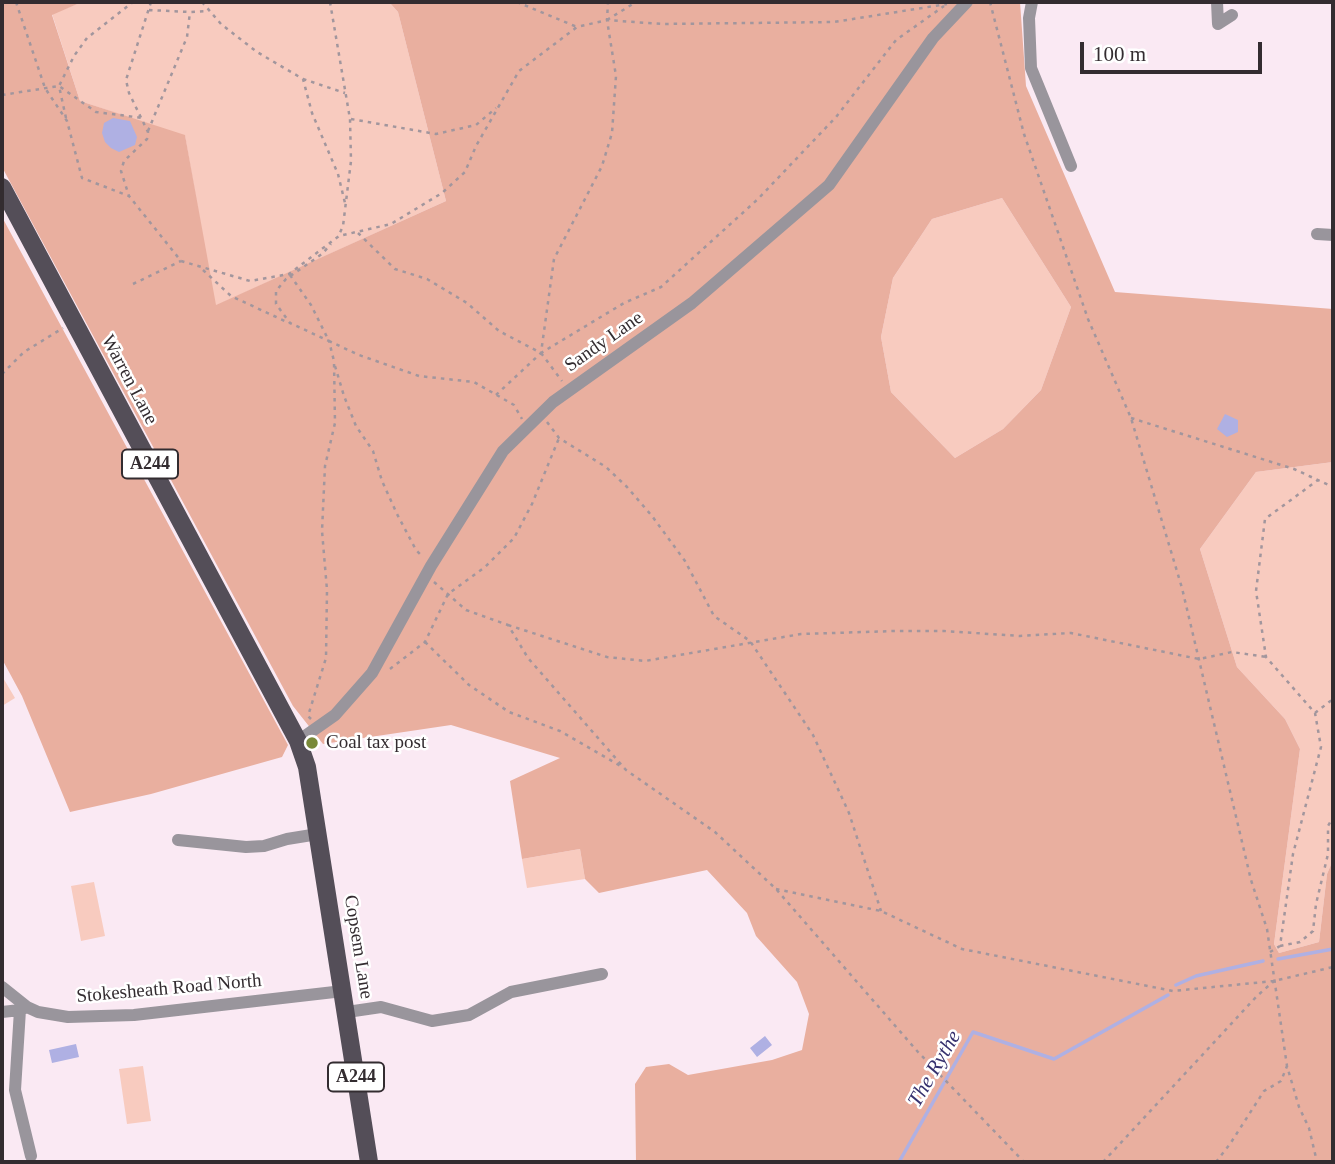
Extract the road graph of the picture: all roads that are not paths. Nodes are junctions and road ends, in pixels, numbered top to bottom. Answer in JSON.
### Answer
{"nodes":[{"id":1,"x":961,"y":2,"type":"edge"},
{"id":2,"x":1032,"y":2,"type":"edge"},
{"id":3,"x":1217,"y":2,"type":"edge"},
{"id":4,"x":1232,"y":15,"type":"dead end"},
{"id":5,"x":1071,"y":166,"type":"dead end"},
{"id":6,"x":2,"y":187,"type":"edge"},
{"id":7,"x":1317,"y":234,"type":"dead end"},
{"id":8,"x":1333,"y":235,"type":"edge"},
{"id":9,"x":298,"y":741,"type":"junction"},
{"id":10,"x":318,"y":834,"type":"junction"},
{"id":11,"x":178,"y":840,"type":"dead end"},
{"id":12,"x":602,"y":974,"type":"dead end"},
{"id":13,"x":2,"y":987,"type":"edge"},
{"id":14,"x":343,"y":991,"type":"junction"},
{"id":15,"x":24,"y":1009,"type":"junction"},
{"id":16,"x":2,"y":1012,"type":"edge"},
{"id":17,"x":347,"y":1012,"type":"junction"},
{"id":18,"x":32,"y":1156,"type":"dead end"},
{"id":19,"x":369,"y":1162,"type":"edge"}],
"edges":[{"from":1,"to":9,"type":"street","name":"Sandy Lane"},
{"from":2,"to":5,"type":"street"},
{"from":3,"to":4,"type":"street"},
{"from":6,"to":9,"type":"main road","name":"Warren Lane","number":"A244"},
{"from":7,"to":8,"type":"street"},
{"from":9,"to":10,"type":"main road","name":"Copsem Lane","number":"A244"},
{"from":10,"to":11,"type":"street"},
{"from":10,"to":14,"type":"main road","name":"Copsem Lane","number":"A244"},
{"from":12,"to":17,"type":"street"},
{"from":13,"to":15,"type":"street"},
{"from":14,"to":15,"type":"street","name":"Stokesheath Road North"},
{"from":14,"to":17,"type":"main road","name":"Copsem Lane","number":"A244"},
{"from":15,"to":16,"type":"street","name":"Stokesheath Road North"},
{"from":15,"to":18,"type":"street"},
{"from":17,"to":19,"type":"main road","name":"Copsem Lane","number":"A244"}]}
